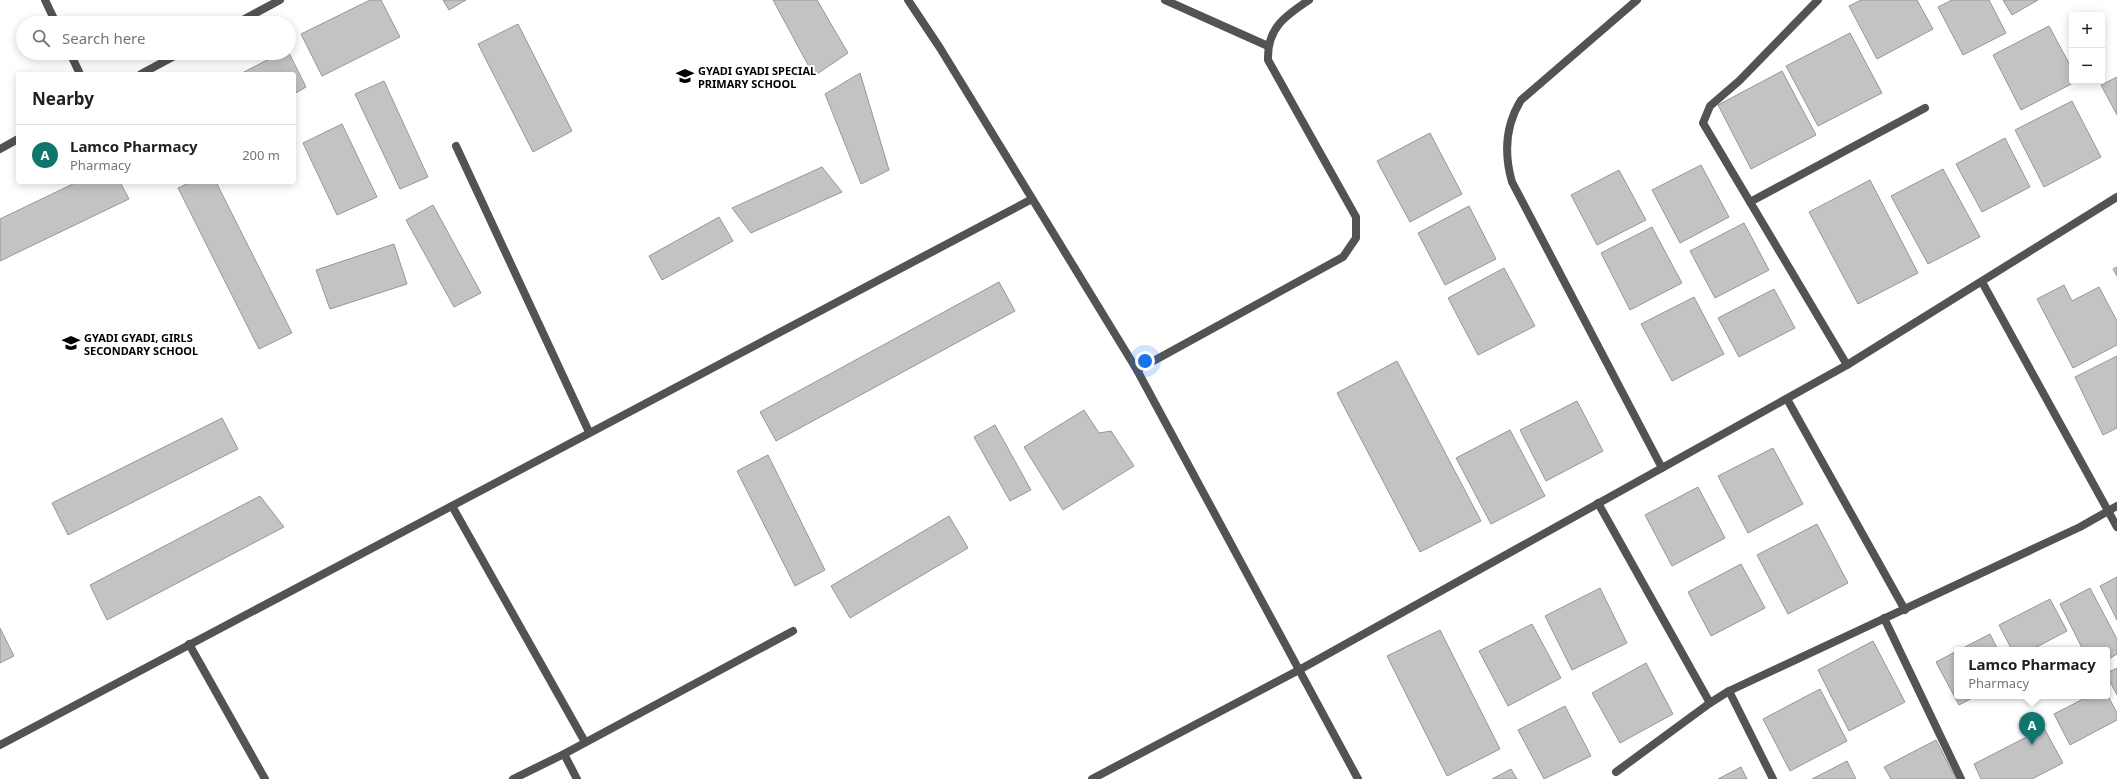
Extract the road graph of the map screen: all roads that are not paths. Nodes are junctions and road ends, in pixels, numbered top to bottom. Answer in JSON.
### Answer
{"nodes":[{"id":1,"x":45,"y":0,"type":"edge"},
{"id":2,"x":280,"y":0,"type":"edge"},
{"id":3,"x":908,"y":0,"type":"edge"},
{"id":4,"x":1165,"y":0,"type":"edge"},
{"id":5,"x":1309,"y":0,"type":"edge"},
{"id":6,"x":1637,"y":0,"type":"edge"},
{"id":7,"x":1818,"y":0,"type":"edge"},
{"id":8,"x":53,"y":16,"type":"edge"},
{"id":9,"x":250,"y":16,"type":"edge"},
{"id":10,"x":1268,"y":46,"type":"junction"},
{"id":11,"x":73,"y":60,"type":"edge"},
{"id":12,"x":167,"y":60,"type":"edge"},
{"id":13,"x":79,"y":72,"type":"edge"},
{"id":14,"x":145,"y":72,"type":"edge"},
{"id":15,"x":1925,"y":108,"type":"dead end"},
{"id":16,"x":16,"y":141,"type":"edge"},
{"id":17,"x":456,"y":146,"type":"dead end"},
{"id":18,"x":0,"y":149,"type":"edge"},
{"id":19,"x":2117,"y":198,"type":"edge"},
{"id":20,"x":1032,"y":199,"type":"junction"},
{"id":21,"x":1750,"y":202,"type":"junction"},
{"id":22,"x":1982,"y":282,"type":"junction"},
{"id":23,"x":1847,"y":366,"type":"junction"},
{"id":24,"x":1138,"y":370,"type":"junction"},
{"id":25,"x":1787,"y":399,"type":"junction"},
{"id":26,"x":589,"y":432,"type":"junction"},
{"id":27,"x":1662,"y":468,"type":"junction"},
{"id":28,"x":1598,"y":503,"type":"junction"},
{"id":29,"x":452,"y":506,"type":"junction"},
{"id":30,"x":2117,"y":506,"type":"edge"},
{"id":31,"x":2108,"y":512,"type":"junction"},
{"id":32,"x":2117,"y":527,"type":"edge"},
{"id":33,"x":1905,"y":610,"type":"junction"},
{"id":34,"x":1884,"y":618,"type":"junction"},
{"id":35,"x":793,"y":631,"type":"dead end"},
{"id":36,"x":189,"y":644,"type":"junction"},
{"id":37,"x":1299,"y":670,"type":"junction"},
{"id":38,"x":1729,"y":692,"type":"junction"},
{"id":39,"x":1710,"y":703,"type":"junction"},
{"id":40,"x":585,"y":742,"type":"junction"},
{"id":41,"x":0,"y":744,"type":"edge"},
{"id":42,"x":564,"y":754,"type":"junction"},
{"id":43,"x":1616,"y":772,"type":"dead end"},
{"id":44,"x":265,"y":779,"type":"edge"},
{"id":45,"x":513,"y":779,"type":"edge"},
{"id":46,"x":577,"y":779,"type":"edge"},
{"id":47,"x":1092,"y":779,"type":"edge"},
{"id":48,"x":1358,"y":779,"type":"edge"},
{"id":49,"x":1773,"y":779,"type":"edge"},
{"id":50,"x":1961,"y":779,"type":"edge"}],
"edges":[{"from":1,"to":8,"type":"street"},
{"from":2,"to":9,"type":"street"},
{"from":3,"to":20,"type":"street"},
{"from":4,"to":10,"type":"street"},
{"from":5,"to":10,"type":"street"},
{"from":6,"to":27,"type":"street"},
{"from":7,"to":21,"type":"street"},
{"from":10,"to":24,"type":"street"},
{"from":11,"to":13,"type":"street"},
{"from":12,"to":14,"type":"street"},
{"from":15,"to":21,"type":"street"},
{"from":16,"to":18,"type":"street"},
{"from":17,"to":26,"type":"street"},
{"from":19,"to":22,"type":"street"},
{"from":20,"to":24,"type":"street"},
{"from":20,"to":26,"type":"street"},
{"from":21,"to":23,"type":"street"},
{"from":22,"to":23,"type":"street"},
{"from":22,"to":31,"type":"street"},
{"from":23,"to":25,"type":"street"},
{"from":24,"to":37,"type":"street"},
{"from":25,"to":27,"type":"street"},
{"from":25,"to":33,"type":"street"},
{"from":26,"to":29,"type":"street"},
{"from":27,"to":28,"type":"street"},
{"from":28,"to":37,"type":"street"},
{"from":28,"to":39,"type":"street"},
{"from":29,"to":36,"type":"street"},
{"from":29,"to":40,"type":"street"},
{"from":30,"to":31,"type":"street"},
{"from":31,"to":32,"type":"street"},
{"from":31,"to":33,"type":"street"},
{"from":33,"to":34,"type":"street"},
{"from":34,"to":38,"type":"street"},
{"from":34,"to":50,"type":"street"},
{"from":35,"to":40,"type":"street"},
{"from":36,"to":41,"type":"street"},
{"from":36,"to":44,"type":"street"},
{"from":37,"to":47,"type":"street"},
{"from":37,"to":48,"type":"street"},
{"from":38,"to":39,"type":"street"},
{"from":38,"to":49,"type":"street"},
{"from":39,"to":43,"type":"street"},
{"from":40,"to":42,"type":"street"},
{"from":42,"to":45,"type":"street"},
{"from":42,"to":46,"type":"street"}]}
